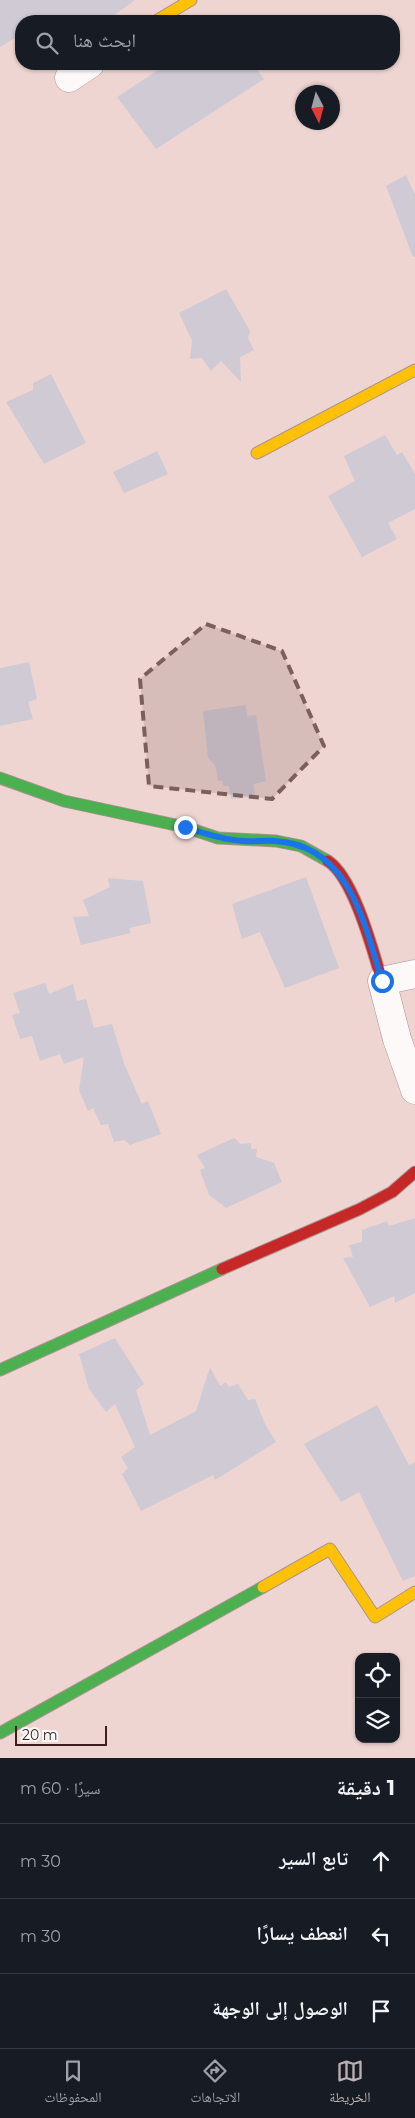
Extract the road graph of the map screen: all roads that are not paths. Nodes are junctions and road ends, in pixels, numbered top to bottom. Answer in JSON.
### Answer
{"nodes":[{"id":1,"x":191,"y":0,"type":"edge"},
{"id":2,"x":166,"y":15,"type":"edge"},
{"id":3,"x":415,"y":370,"type":"edge"},
{"id":4,"x":257,"y":453,"type":"dead end"},
{"id":5,"x":0,"y":778,"type":"edge"},
{"id":6,"x":415,"y":974,"type":"edge"},
{"id":7,"x":382,"y":981,"type":"junction"},
{"id":8,"x":415,"y":1090,"type":"edge"},
{"id":9,"x":415,"y":1172,"type":"edge"},
{"id":10,"x":0,"y":1370,"type":"edge"},
{"id":11,"x":415,"y":1592,"type":"edge"},
{"id":12,"x":0,"y":1733,"type":"edge"}],
"edges":[{"from":1,"to":2,"type":"street"},
{"from":3,"to":4,"type":"street"},
{"from":5,"to":7,"type":"street"},
{"from":6,"to":7,"type":"street"},
{"from":7,"to":8,"type":"street"},
{"from":9,"to":10,"type":"street"},
{"from":11,"to":12,"type":"street"}]}
